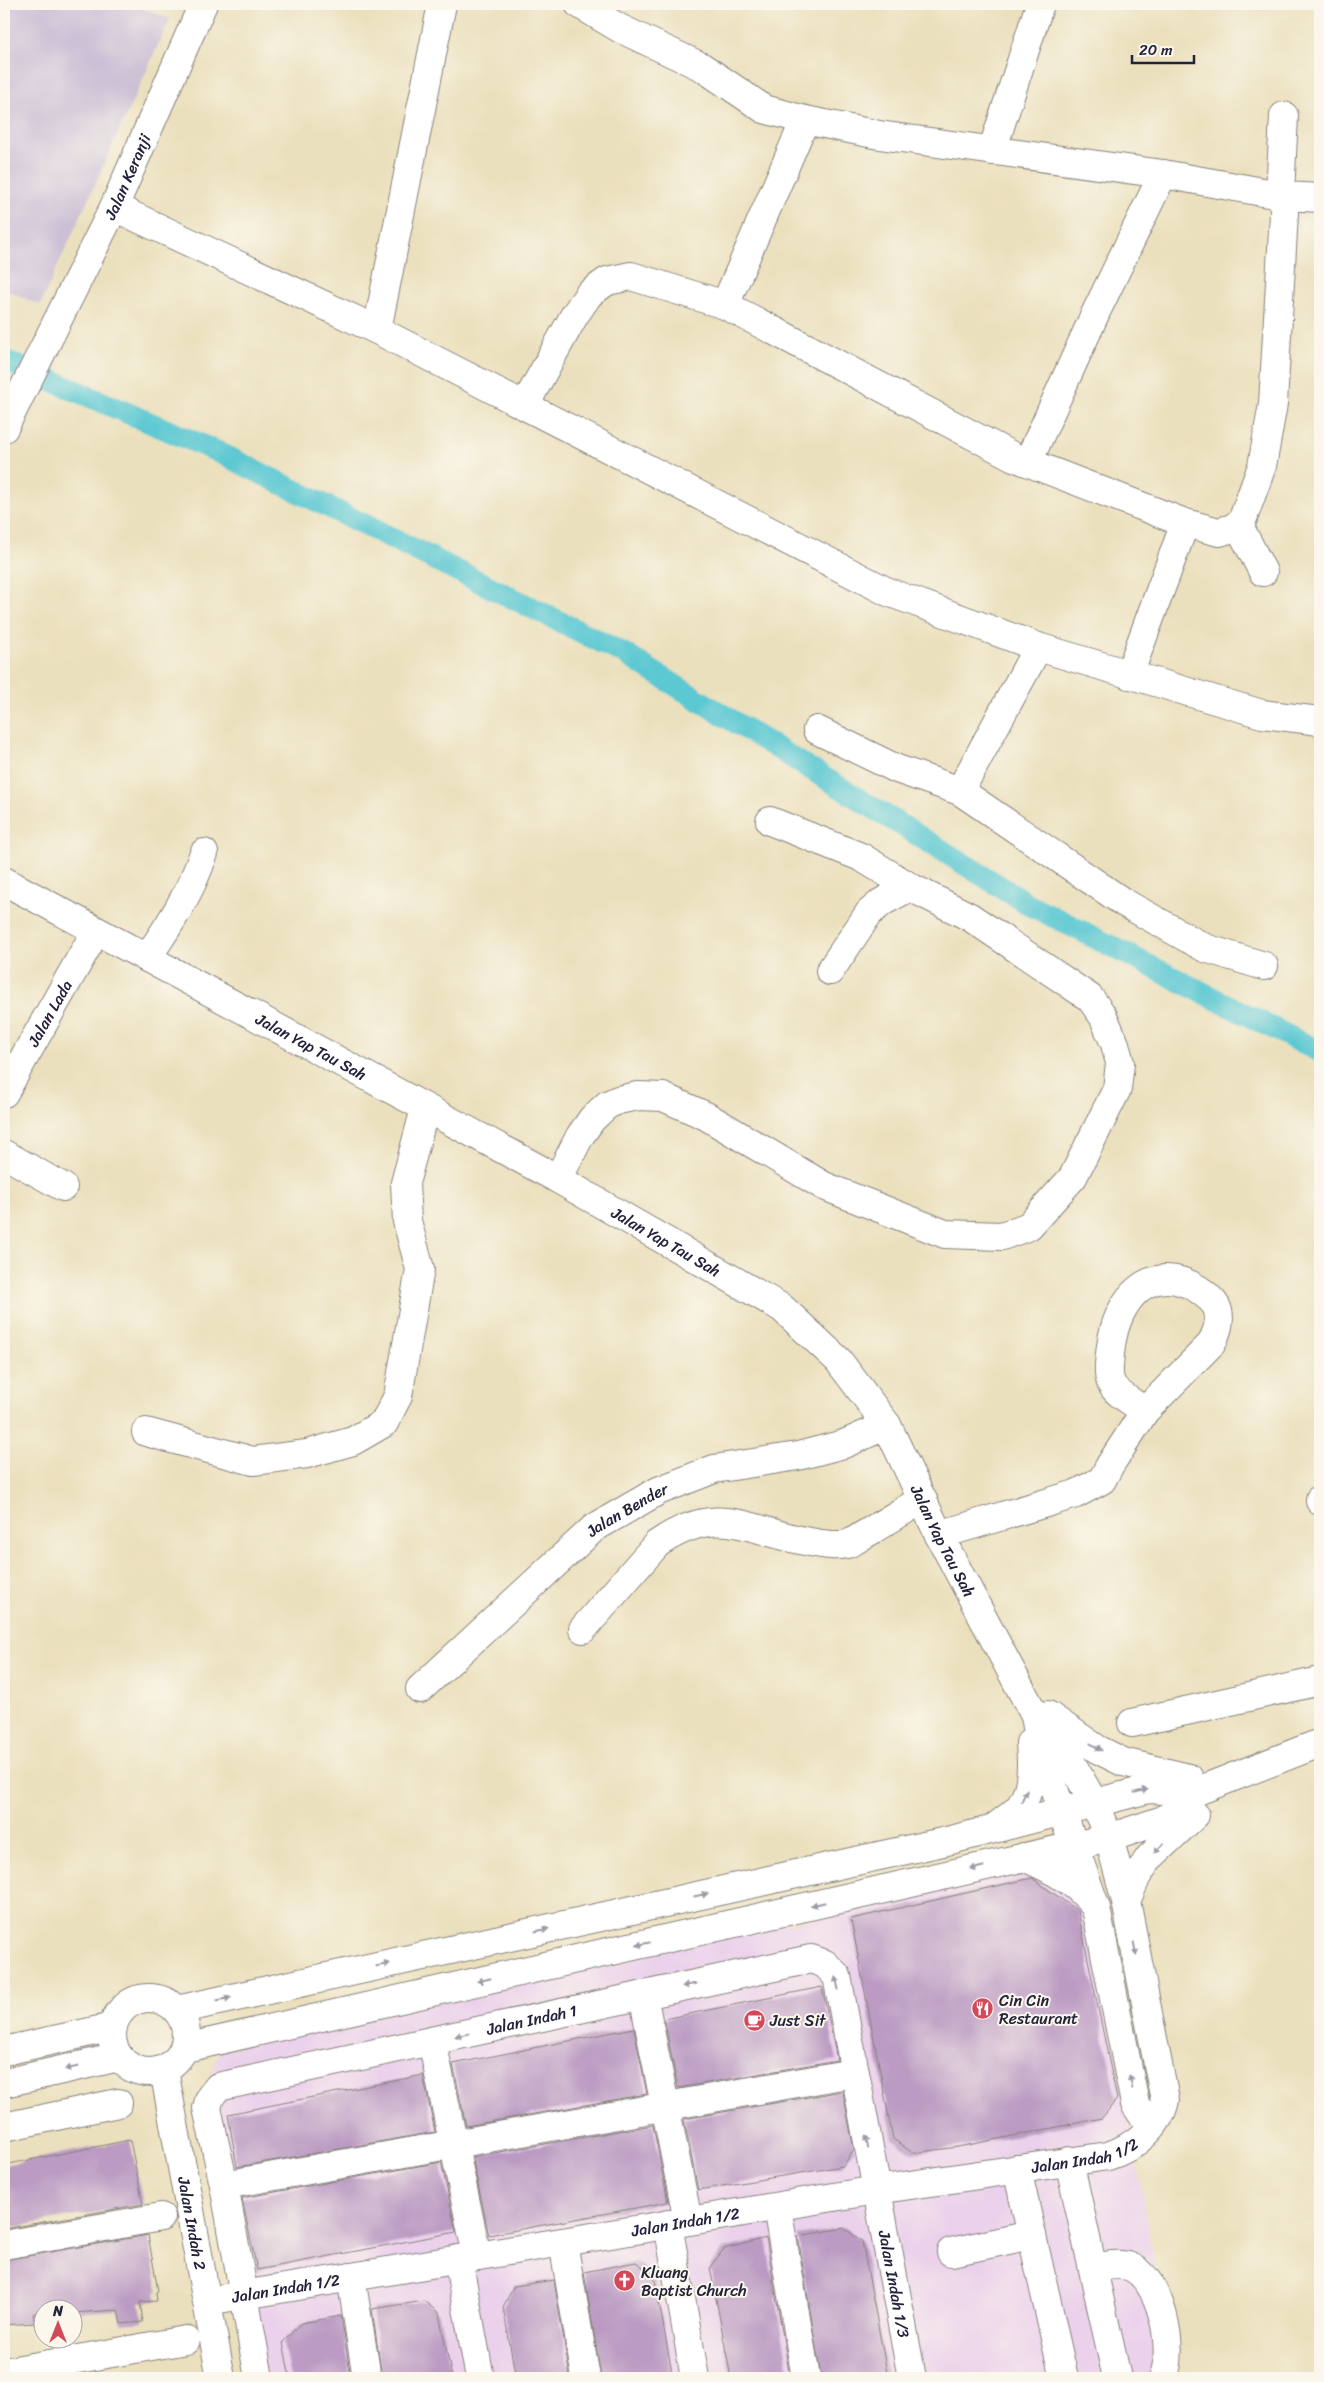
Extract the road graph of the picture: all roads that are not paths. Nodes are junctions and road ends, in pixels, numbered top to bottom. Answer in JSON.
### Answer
{"nodes":[{"id":1,"x":442,"y":4,"type":"edge"},
{"id":2,"x":579,"y":4,"type":"edge"},
{"id":3,"x":1040,"y":4,"type":"edge"},
{"id":4,"x":197,"y":6,"type":"edge"},
{"id":5,"x":1284,"y":116,"type":"dead end"},
{"id":6,"x":805,"y":120,"type":"junction"},
{"id":7,"x":992,"y":151,"type":"junction"},
{"id":8,"x":1163,"y":174,"type":"junction"},
{"id":9,"x":1282,"y":195,"type":"junction"},
{"id":10,"x":1320,"y":198,"type":"edge"},
{"id":11,"x":114,"y":207,"type":"junction"},
{"id":12,"x":725,"y":305,"type":"junction"},
{"id":13,"x":377,"y":330,"type":"junction"},
{"id":14,"x":524,"y":405,"type":"junction"},
{"id":15,"x":8,"y":419,"type":"edge"},
{"id":16,"x":1028,"y":462,"type":"junction"},
{"id":17,"x":1185,"y":523,"type":"junction"},
{"id":18,"x":1238,"y":524,"type":"junction"},
{"id":19,"x":1263,"y":572,"type":"dead end"},
{"id":20,"x":1038,"y":648,"type":"junction"},
{"id":21,"x":1129,"y":675,"type":"junction"},
{"id":22,"x":1320,"y":721,"type":"edge"},
{"id":23,"x":817,"y":730,"type":"dead end"},
{"id":24,"x":960,"y":791,"type":"junction"},
{"id":25,"x":770,"y":821,"type":"dead end"},
{"id":26,"x":204,"y":853,"type":"dead end"},
{"id":27,"x":4,"y":881,"type":"edge"},
{"id":28,"x":910,"y":886,"type":"junction"},
{"id":29,"x":96,"y":931,"type":"junction"},
{"id":30,"x":146,"y":958,"type":"junction"},
{"id":31,"x":1264,"y":966,"type":"dead end"},
{"id":32,"x":830,"y":971,"type":"dead end"},
{"id":33,"x":4,"y":1093,"type":"edge"},
{"id":34,"x":425,"y":1108,"type":"junction"},
{"id":35,"x":4,"y":1154,"type":"edge"},
{"id":36,"x":558,"y":1179,"type":"junction"},
{"id":37,"x":63,"y":1187,"type":"dead end"},
{"id":38,"x":1145,"y":1411,"type":"junction"},
{"id":39,"x":887,"y":1425,"type":"junction"},
{"id":40,"x":146,"y":1432,"type":"dead end"},
{"id":41,"x":923,"y":1499,"type":"junction"},
{"id":42,"x":939,"y":1535,"type":"junction"},
{"id":43,"x":583,"y":1629,"type":"dead end"},
{"id":44,"x":1320,"y":1681,"type":"edge"},
{"id":45,"x":420,"y":1690,"type":"dead end"},
{"id":46,"x":1031,"y":1708,"type":"junction"},
{"id":47,"x":1132,"y":1723,"type":"dead end"},
{"id":48,"x":1320,"y":1742,"type":"edge"},
{"id":49,"x":1231,"y":1778,"type":"junction"},
{"id":50,"x":1195,"y":1792,"type":"junction"},
{"id":51,"x":1094,"y":1803,"type":"junction"},
{"id":52,"x":1060,"y":1812,"type":"junction"},
{"id":53,"x":990,"y":1831,"type":"junction"},
{"id":54,"x":1109,"y":1838,"type":"junction"},
{"id":55,"x":1075,"y":1845,"type":"junction"},
{"id":56,"x":1024,"y":1858,"type":"junction"},
{"id":57,"x":1126,"y":1901,"type":"junction"},
{"id":58,"x":1096,"y":1908,"type":"junction"},
{"id":59,"x":643,"y":1995,"type":"junction"},
{"id":60,"x":177,"y":2010,"type":"junction"},
{"id":61,"x":113,"y":2027,"type":"junction"},
{"id":62,"x":432,"y":2042,"type":"junction"},
{"id":63,"x":185,"y":2048,"type":"junction"},
{"id":64,"x":4,"y":2051,"type":"edge"},
{"id":65,"x":119,"y":2057,"type":"junction"},
{"id":66,"x":164,"y":2070,"type":"junction"},
{"id":67,"x":853,"y":2073,"type":"junction"},
{"id":68,"x":4,"y":2083,"type":"edge"},
{"id":69,"x":118,"y":2104,"type":"dead end"},
{"id":70,"x":665,"y":2107,"type":"junction"},
{"id":71,"x":1152,"y":2124,"type":"junction"},
{"id":72,"x":4,"y":2127,"type":"edge"},
{"id":73,"x":454,"y":2144,"type":"junction"},
{"id":74,"x":1069,"y":2161,"type":"junction"},
{"id":75,"x":1018,"y":2169,"type":"junction"},
{"id":76,"x":224,"y":2185,"type":"junction"},
{"id":77,"x":876,"y":2190,"type":"junction"},
{"id":78,"x":777,"y":2207,"type":"junction"},
{"id":79,"x":160,"y":2217,"type":"dead end"},
{"id":80,"x":678,"y":2223,"type":"junction"},
{"id":81,"x":1032,"y":2234,"type":"junction"},
{"id":82,"x":563,"y":2242,"type":"junction"},
{"id":83,"x":4,"y":2245,"type":"edge"},
{"id":84,"x":951,"y":2252,"type":"dead end"},
{"id":85,"x":468,"y":2258,"type":"junction"},
{"id":86,"x":1094,"y":2268,"type":"junction"},
{"id":87,"x":351,"y":2277,"type":"junction"},
{"id":88,"x":243,"y":2294,"type":"junction"},
{"id":89,"x":207,"y":2301,"type":"junction"},
{"id":90,"x":186,"y":2340,"type":"dead end"},
{"id":91,"x":4,"y":2372,"type":"edge"},
{"id":92,"x":221,"y":2378,"type":"edge"},
{"id":93,"x":259,"y":2378,"type":"edge"},
{"id":94,"x":368,"y":2378,"type":"edge"},
{"id":95,"x":480,"y":2378,"type":"edge"},
{"id":96,"x":586,"y":2378,"type":"edge"},
{"id":97,"x":695,"y":2378,"type":"edge"},
{"id":98,"x":806,"y":2378,"type":"edge"},
{"id":99,"x":912,"y":2378,"type":"edge"},
{"id":100,"x":1064,"y":2378,"type":"edge"},
{"id":101,"x":1117,"y":2378,"type":"edge"},
{"id":102,"x":1163,"y":2378,"type":"edge"}],
"edges":[{"from":1,"to":13,"type":"street"},
{"from":2,"to":6,"type":"street"},
{"from":3,"to":7,"type":"street"},
{"from":4,"to":11,"type":"street","name":"Jalan Keranji"},
{"from":5,"to":9,"type":"street"},
{"from":6,"to":7,"type":"street"},
{"from":6,"to":12,"type":"street"},
{"from":7,"to":8,"type":"street"},
{"from":8,"to":9,"type":"street"},
{"from":8,"to":16,"type":"street"},
{"from":9,"to":10,"type":"street"},
{"from":9,"to":18,"type":"street"},
{"from":11,"to":13,"type":"street"},
{"from":11,"to":15,"type":"street","name":"Jalan Keranji"},
{"from":12,"to":14,"type":"street"},
{"from":12,"to":16,"type":"street"},
{"from":13,"to":14,"type":"street"},
{"from":14,"to":20,"type":"street"},
{"from":16,"to":17,"type":"street"},
{"from":17,"to":18,"type":"street"},
{"from":17,"to":21,"type":"street"},
{"from":18,"to":19,"type":"street"},
{"from":20,"to":21,"type":"street"},
{"from":20,"to":24,"type":"street"},
{"from":21,"to":22,"type":"street"},
{"from":23,"to":24,"type":"street"},
{"from":24,"to":31,"type":"street"},
{"from":25,"to":28,"type":"street"},
{"from":26,"to":30,"type":"street"},
{"from":27,"to":29,"type":"street","name":"Jalan Yap Tau Sah"},
{"from":28,"to":32,"type":"street"},
{"from":28,"to":36,"type":"street"},
{"from":29,"to":30,"type":"street","name":"Jalan Yap Tau Sah"},
{"from":29,"to":33,"type":"street","name":"Jalan Lada"},
{"from":30,"to":34,"type":"street","name":"Jalan Yap Tau Sah"},
{"from":34,"to":36,"type":"street","name":"Jalan Yap Tau Sah"},
{"from":34,"to":40,"type":"street"},
{"from":35,"to":37,"type":"street"},
{"from":36,"to":39,"type":"street","name":"Jalan Yap Tau Sah"},
{"from":38,"to":38,"type":"street"},
{"from":38,"to":42,"type":"street"},
{"from":39,"to":41,"type":"street","name":"Jalan Yap Tau Sah"},
{"from":39,"to":45,"type":"street","name":"Jalan Bender"},
{"from":41,"to":42,"type":"street","name":"Jalan Yap Tau Sah"},
{"from":41,"to":43,"type":"street"},
{"from":42,"to":46,"type":"street","name":"Jalan Yap Tau Sah"},
{"from":44,"to":47,"type":"street"},
{"from":46,"to":49,"type":"street","one_way":true},
{"from":46,"to":51,"type":"street","name":"Jalan Indah 1/2"},
{"from":46,"to":52,"type":"street","name":"Jalan Yap Tau Sah"},
{"from":53,"to":46,"type":"street","one_way":true},
{"from":48,"to":49,"type":"street"},
{"from":49,"to":50,"type":"street"},
{"from":49,"to":57,"type":"street","one_way":true},
{"from":51,"to":50,"type":"street","one_way":true},
{"from":50,"to":54,"type":"street"},
{"from":51,"to":52,"type":"street"},
{"from":51,"to":54,"type":"street","name":"Jalan Indah 1/2"},
{"from":52,"to":53,"type":"street"},
{"from":52,"to":55,"type":"street","name":"Jalan Yap Tau Sah"},
{"from":60,"to":53,"type":"street","one_way":true},
{"from":54,"to":55,"type":"street"},
{"from":54,"to":57,"type":"street","name":"Jalan Indah 1/2"},
{"from":55,"to":56,"type":"street"},
{"from":55,"to":58,"type":"street","name":"Jalan Indah 1/2"},
{"from":56,"to":58,"type":"street"},
{"from":56,"to":63,"type":"street","one_way":true},
{"from":57,"to":71,"type":"street","name":"Jalan Indah 1/2","one_way":true},
{"from":71,"to":58,"type":"street","name":"Jalan Indah 1/2","one_way":true},
{"from":59,"to":62,"type":"street","name":"Jalan Indah 1","one_way":true},
{"from":67,"to":59,"type":"street","name":"Jalan Indah 1","one_way":true},
{"from":59,"to":70,"type":"street"},
{"from":60,"to":61,"type":"street"},
{"from":60,"to":63,"type":"street"},
{"from":61,"to":64,"type":"street"},
{"from":61,"to":65,"type":"street"},
{"from":62,"to":73,"type":"street"},
{"from":62,"to":76,"type":"street","name":"Jalan Indah 1"},
{"from":63,"to":66,"type":"street"},
{"from":65,"to":66,"type":"street"},
{"from":65,"to":68,"type":"street","one_way":true},
{"from":66,"to":89,"type":"street","name":"Jalan Indah 2"},
{"from":67,"to":70,"type":"street"},
{"from":77,"to":67,"type":"street","name":"Jalan Indah 1","one_way":true},
{"from":69,"to":72,"type":"street"},
{"from":70,"to":73,"type":"street"},
{"from":70,"to":80,"type":"street"},
{"from":71,"to":74,"type":"street","name":"Jalan Indah 1/2"},
{"from":73,"to":76,"type":"street"},
{"from":73,"to":85,"type":"street"},
{"from":74,"to":75,"type":"street","name":"Jalan Indah 1/2"},
{"from":74,"to":86,"type":"street"},
{"from":75,"to":77,"type":"street","name":"Jalan Indah 1/2"},
{"from":75,"to":81,"type":"street"},
{"from":76,"to":88,"type":"street","name":"Jalan Indah 1"},
{"from":77,"to":78,"type":"street","name":"Jalan Indah 1/2"},
{"from":77,"to":99,"type":"street","name":"Jalan Indah 1/3"},
{"from":78,"to":80,"type":"street","name":"Jalan Indah 1/2"},
{"from":78,"to":98,"type":"street"},
{"from":79,"to":83,"type":"street"},
{"from":80,"to":82,"type":"street","name":"Jalan Indah 1/2"},
{"from":80,"to":97,"type":"street"},
{"from":81,"to":84,"type":"street"},
{"from":81,"to":100,"type":"street"},
{"from":82,"to":85,"type":"street","name":"Jalan Indah 1/2"},
{"from":82,"to":96,"type":"street"},
{"from":85,"to":87,"type":"street","name":"Jalan Indah 1/2"},
{"from":85,"to":95,"type":"street"},
{"from":86,"to":101,"type":"street"},
{"from":86,"to":102,"type":"street"},
{"from":87,"to":88,"type":"street","name":"Jalan Indah 1/2"},
{"from":87,"to":94,"type":"street"},
{"from":88,"to":89,"type":"street","name":"Jalan Indah 1/2"},
{"from":88,"to":93,"type":"street","name":"Jalan Indah 1"},
{"from":89,"to":92,"type":"street","name":"Jalan Indah 2"},
{"from":90,"to":91,"type":"street"}]}
